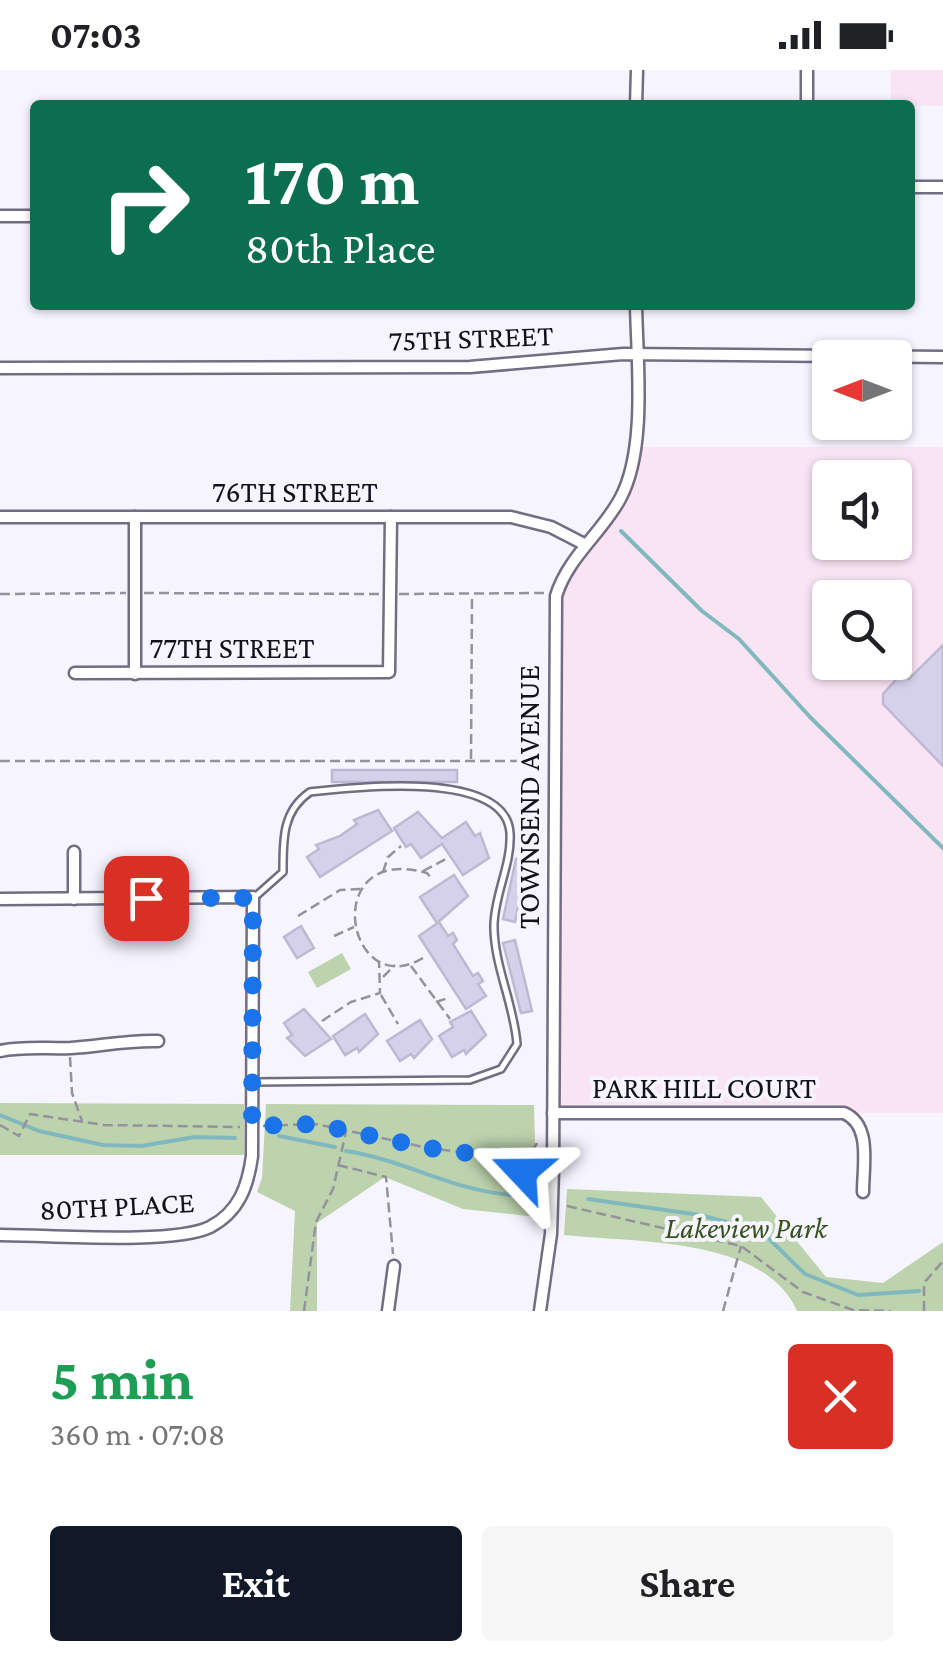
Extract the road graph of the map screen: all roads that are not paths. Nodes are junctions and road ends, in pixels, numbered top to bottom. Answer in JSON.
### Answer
{"nodes":[{"id":1,"x":636,"y":70,"type":"edge"},
{"id":2,"x":807,"y":70,"type":"edge"},
{"id":3,"x":636,"y":100,"type":"edge"},
{"id":4,"x":807,"y":100,"type":"edge"},
{"id":5,"x":915,"y":187,"type":"edge"},
{"id":6,"x":943,"y":187,"type":"edge"},
{"id":7,"x":0,"y":216,"type":"edge"},
{"id":8,"x":30,"y":216,"type":"edge"},
{"id":9,"x":636,"y":310,"type":"edge"},
{"id":10,"x":636,"y":354,"type":"junction"},
{"id":11,"x":943,"y":357,"type":"edge"},
{"id":12,"x":0,"y":368,"type":"edge"},
{"id":13,"x":0,"y":517,"type":"edge"},
{"id":14,"x":136,"y":517,"type":"junction"},
{"id":15,"x":391,"y":517,"type":"junction"},
{"id":16,"x":584,"y":544,"type":"junction"},
{"id":17,"x":75,"y":674,"type":"dead end"},
{"id":18,"x":136,"y":674,"type":"junction"},
{"id":19,"x":74,"y":852,"type":"dead end"},
{"id":20,"x":253,"y":898,"type":"junction"},
{"id":21,"x":0,"y":899,"type":"edge"},
{"id":22,"x":74,"y":899,"type":"junction"},
{"id":23,"x":158,"y":1041,"type":"dead end"},
{"id":24,"x":0,"y":1051,"type":"edge"},
{"id":25,"x":252,"y":1082,"type":"junction"},
{"id":26,"x":553,"y":1113,"type":"junction"},
{"id":27,"x":863,"y":1192,"type":"dead end"},
{"id":28,"x":0,"y":1235,"type":"edge"},
{"id":29,"x":394,"y":1266,"type":"road end"},
{"id":30,"x":388,"y":1311,"type":"edge"},
{"id":31,"x":540,"y":1311,"type":"edge"}],
"edges":[{"from":1,"to":3,"type":"street"},
{"from":2,"to":4,"type":"street"},
{"from":5,"to":6,"type":"street"},
{"from":7,"to":8,"type":"street"},
{"from":9,"to":10,"type":"street","name":"TOWNSEND AVENUE"},
{"from":10,"to":11,"type":"street","name":"75TH STREET"},
{"from":10,"to":12,"type":"street","name":"75TH STREET"},
{"from":10,"to":16,"type":"street","name":"TOWNSEND AVENUE"},
{"from":13,"to":14,"type":"street","name":"76TH STREET"},
{"from":14,"to":15,"type":"street","name":"76TH STREET"},
{"from":14,"to":18,"type":"street"},
{"from":15,"to":16,"type":"street","name":"76TH STREET"},
{"from":15,"to":18,"type":"street","name":"77TH STREET"},
{"from":16,"to":26,"type":"street","name":"TOWNSEND AVENUE"},
{"from":17,"to":18,"type":"street","name":"77TH STREET"},
{"from":19,"to":22,"type":"street"},
{"from":20,"to":22,"type":"street"},
{"from":20,"to":25,"type":"street","name":"80TH PLACE"},
{"from":20,"to":25,"type":"lane"},
{"from":21,"to":22,"type":"street"},
{"from":23,"to":24,"type":"street"},
{"from":25,"to":28,"type":"street","name":"80TH PLACE"},
{"from":26,"to":27,"type":"street","name":"PARK HILL COURT"},
{"from":26,"to":31,"type":"street","name":"TOWNSEND AVENUE"},
{"from":29,"to":30,"type":"street"}]}
